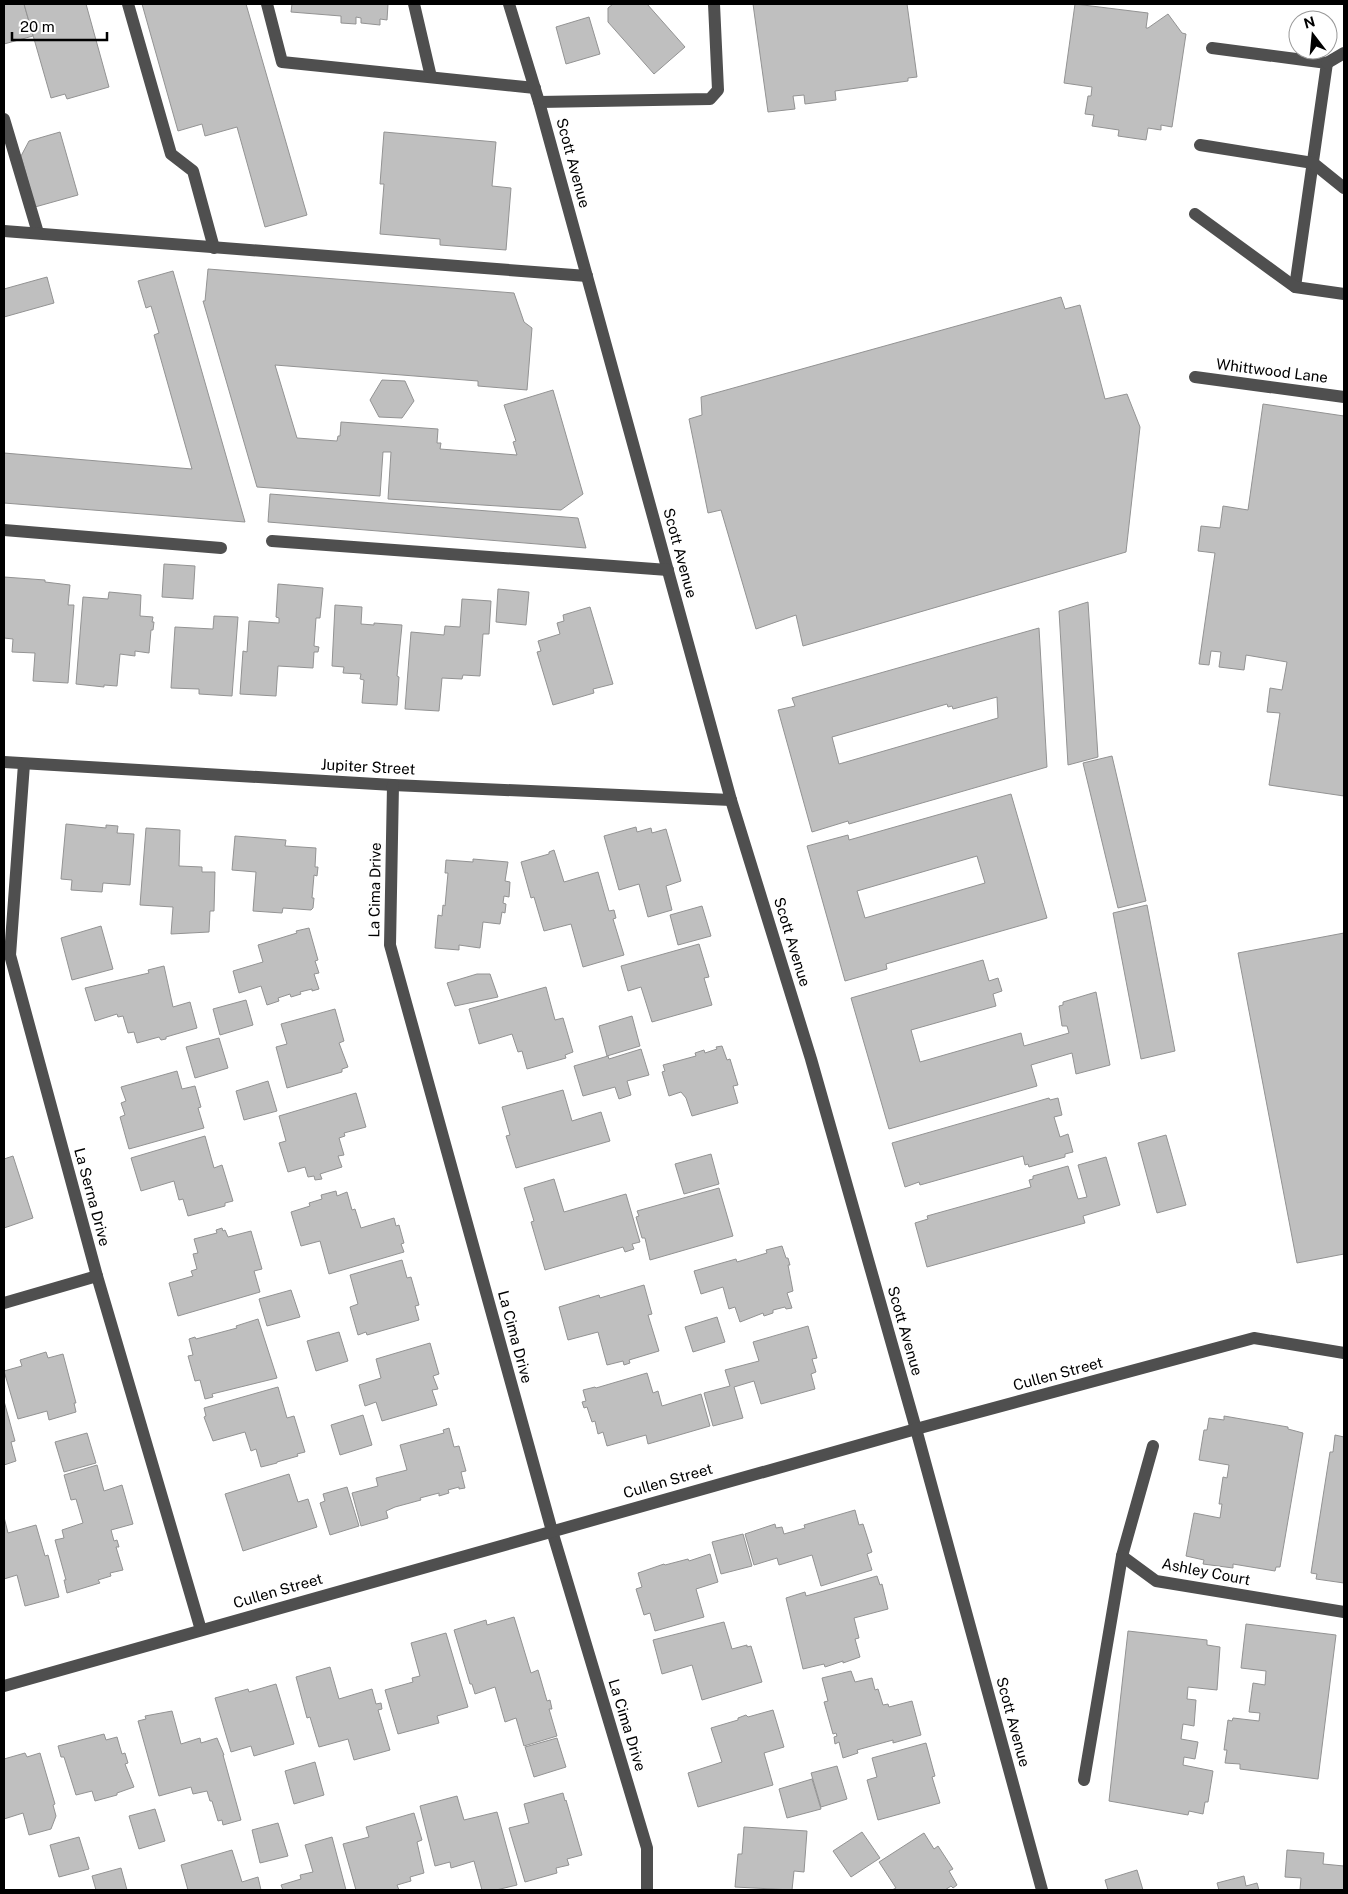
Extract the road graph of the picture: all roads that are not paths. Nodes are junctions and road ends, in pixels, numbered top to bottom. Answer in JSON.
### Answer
{"nodes":[{"id":1,"x":128,"y":4,"type":"edge"},
{"id":2,"x":266,"y":4,"type":"edge"},
{"id":3,"x":414,"y":4,"type":"edge"},
{"id":4,"x":510,"y":4,"type":"edge"},
{"id":5,"x":714,"y":4,"type":"edge"},
{"id":6,"x":1212,"y":48,"type":"dead end"},
{"id":7,"x":1344,"y":53,"type":"edge"},
{"id":8,"x":1327,"y":63,"type":"junction"},
{"id":9,"x":431,"y":77,"type":"junction"},
{"id":10,"x":535,"y":88,"type":"junction"},
{"id":11,"x":539,"y":102,"type":"junction"},
{"id":12,"x":4,"y":119,"type":"edge"},
{"id":13,"x":1200,"y":146,"type":"dead end"},
{"id":14,"x":1313,"y":163,"type":"junction"},
{"id":15,"x":1344,"y":188,"type":"edge"},
{"id":16,"x":1195,"y":214,"type":"dead end"},
{"id":17,"x":4,"y":230,"type":"edge"},
{"id":18,"x":38,"y":233,"type":"junction"},
{"id":19,"x":214,"y":248,"type":"junction"},
{"id":20,"x":587,"y":276,"type":"junction"},
{"id":21,"x":1295,"y":287,"type":"junction"},
{"id":22,"x":1344,"y":294,"type":"edge"},
{"id":23,"x":1196,"y":377,"type":"dead end"},
{"id":24,"x":1344,"y":397,"type":"edge"},
{"id":25,"x":4,"y":530,"type":"edge"},
{"id":26,"x":272,"y":541,"type":"dead end"},
{"id":27,"x":221,"y":548,"type":"dead end"},
{"id":28,"x":668,"y":570,"type":"junction"},
{"id":29,"x":4,"y":762,"type":"edge"},
{"id":30,"x":24,"y":764,"type":"junction"},
{"id":31,"x":393,"y":785,"type":"junction"},
{"id":32,"x":731,"y":800,"type":"junction"},
{"id":33,"x":97,"y":1276,"type":"junction"},
{"id":34,"x":4,"y":1303,"type":"edge"},
{"id":35,"x":1344,"y":1353,"type":"edge"},
{"id":36,"x":916,"y":1429,"type":"junction"},
{"id":37,"x":1153,"y":1446,"type":"dead end"},
{"id":38,"x":552,"y":1531,"type":"junction"},
{"id":39,"x":1122,"y":1556,"type":"junction"},
{"id":40,"x":1344,"y":1612,"type":"edge"},
{"id":41,"x":201,"y":1630,"type":"junction"},
{"id":42,"x":4,"y":1686,"type":"edge"},
{"id":43,"x":1084,"y":1780,"type":"dead end"},
{"id":44,"x":647,"y":1890,"type":"edge"},
{"id":45,"x":1042,"y":1890,"type":"edge"}],
"edges":[{"from":1,"to":19,"type":"street"},
{"from":2,"to":9,"type":"street"},
{"from":3,"to":9,"type":"street"},
{"from":4,"to":10,"type":"street","name":"Scott Avenue"},
{"from":5,"to":11,"type":"street"},
{"from":6,"to":8,"type":"street"},
{"from":7,"to":8,"type":"street"},
{"from":8,"to":14,"type":"street"},
{"from":9,"to":10,"type":"street"},
{"from":10,"to":11,"type":"street","name":"Scott Avenue"},
{"from":11,"to":20,"type":"street","name":"Scott Avenue"},
{"from":12,"to":18,"type":"street"},
{"from":13,"to":14,"type":"street"},
{"from":14,"to":15,"type":"street"},
{"from":14,"to":21,"type":"street"},
{"from":16,"to":21,"type":"street"},
{"from":17,"to":18,"type":"street"},
{"from":18,"to":19,"type":"street"},
{"from":19,"to":20,"type":"street"},
{"from":20,"to":28,"type":"street","name":"Scott Avenue"},
{"from":21,"to":22,"type":"street"},
{"from":23,"to":24,"type":"street","name":"Whittwood Lane"},
{"from":25,"to":27,"type":"street"},
{"from":26,"to":28,"type":"street"},
{"from":28,"to":32,"type":"street","name":"Scott Avenue"},
{"from":29,"to":30,"type":"street","name":"Jupiter Street"},
{"from":30,"to":31,"type":"street","name":"Jupiter Street"},
{"from":30,"to":33,"type":"street","name":"La Serna Drive"},
{"from":31,"to":32,"type":"street","name":"Jupiter Street"},
{"from":31,"to":38,"type":"street","name":"La Cima Drive"},
{"from":32,"to":36,"type":"street","name":"Scott Avenue"},
{"from":33,"to":34,"type":"street"},
{"from":33,"to":41,"type":"street","name":"La Serna Drive"},
{"from":35,"to":36,"type":"street","name":"Cullen Street"},
{"from":36,"to":38,"type":"street","name":"Cullen Street"},
{"from":36,"to":45,"type":"street","name":"Scott Avenue"},
{"from":37,"to":39,"type":"street"},
{"from":38,"to":41,"type":"street","name":"Cullen Street"},
{"from":38,"to":44,"type":"street","name":"La Cima Drive"},
{"from":39,"to":40,"type":"street","name":"Ashley Court"},
{"from":39,"to":43,"type":"street"},
{"from":41,"to":42,"type":"street","name":"Cullen Street"}]}
